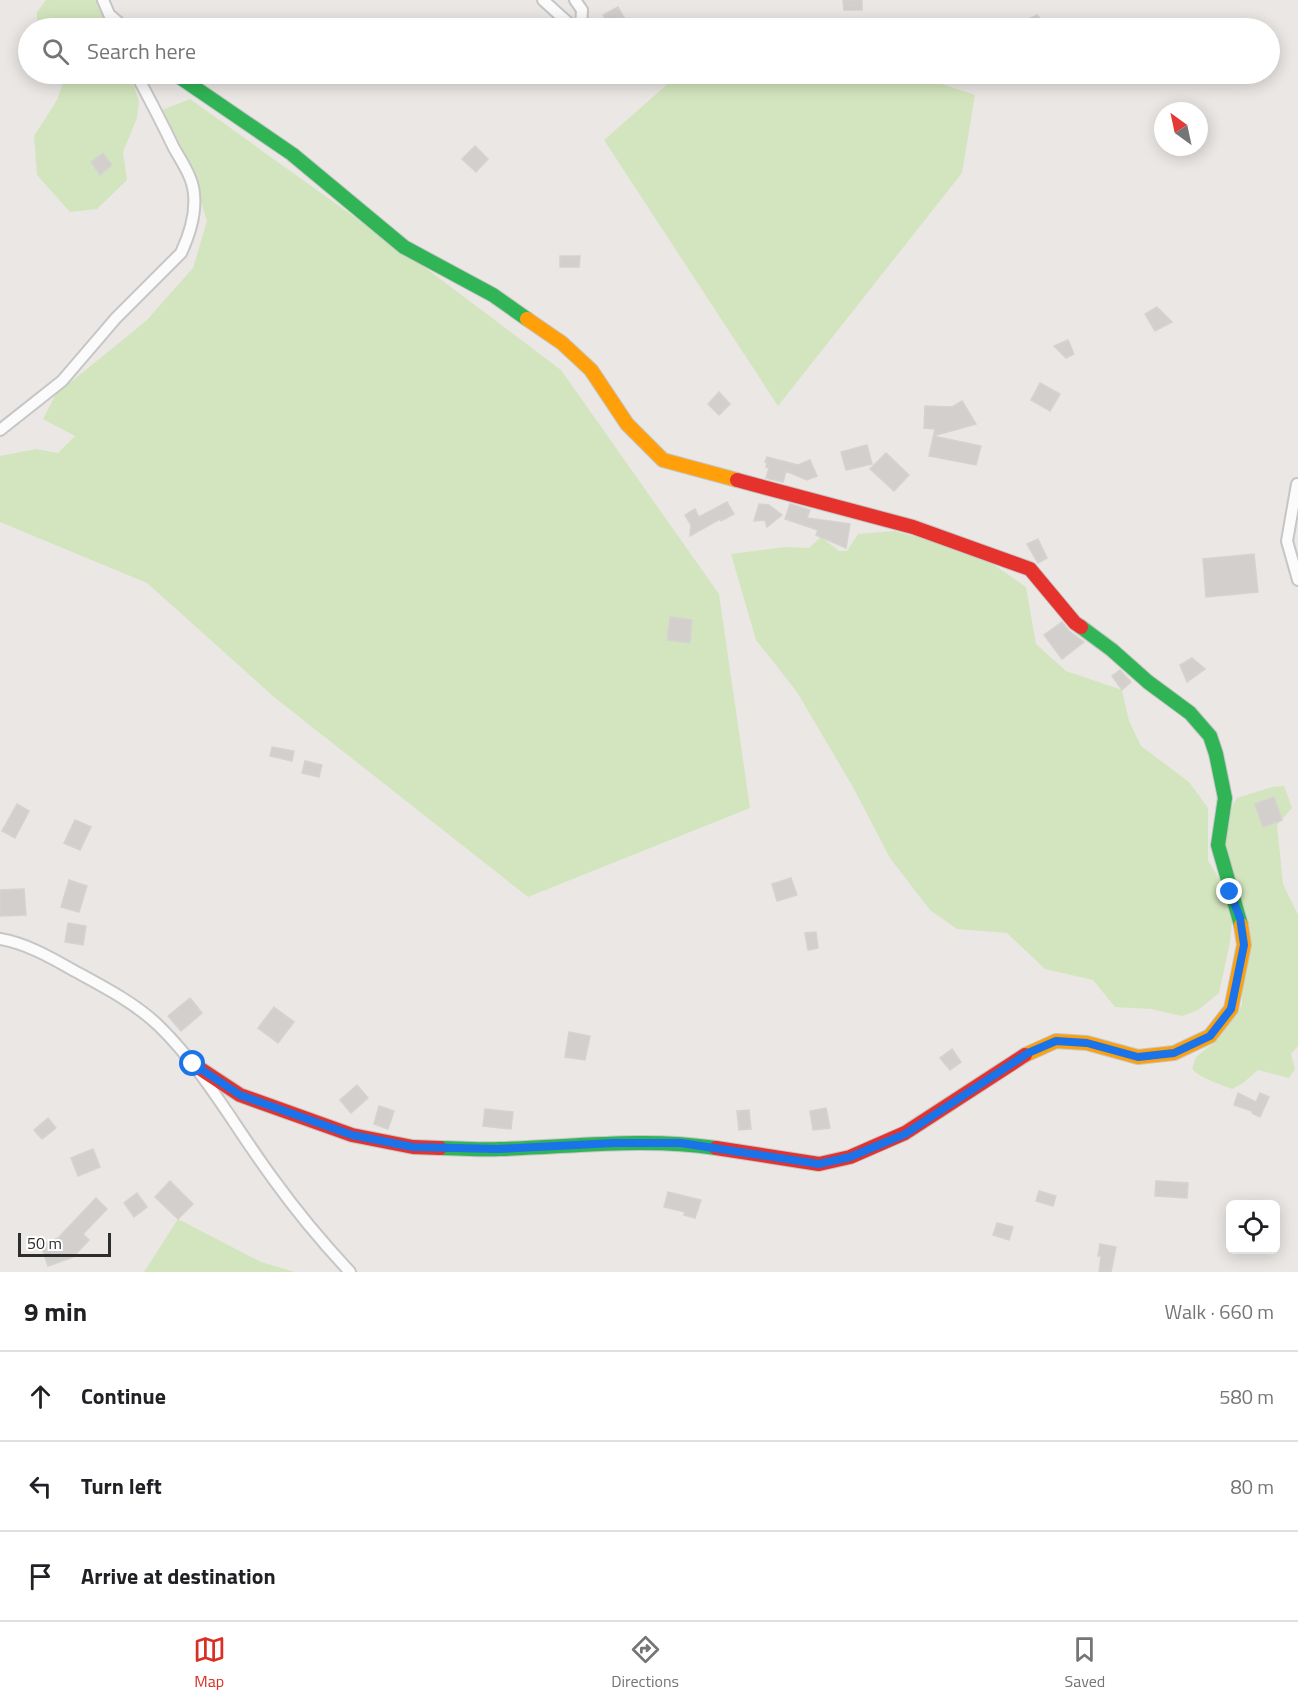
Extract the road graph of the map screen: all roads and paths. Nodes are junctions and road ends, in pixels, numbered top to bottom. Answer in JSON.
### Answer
{"nodes":[{"id":1,"x":103,"y":0,"type":"edge"},
{"id":2,"x":543,"y":0,"type":"edge"},
{"id":3,"x":575,"y":0,"type":"edge"},
{"id":4,"x":109,"y":14,"type":"junction"},
{"id":5,"x":111,"y":18,"type":"edge"},
{"id":6,"x":114,"y":18,"type":"edge"},
{"id":7,"x":563,"y":18,"type":"edge"},
{"id":8,"x":582,"y":18,"type":"edge"},
{"id":9,"x":141,"y":84,"type":"edge"},
{"id":10,"x":190,"y":84,"type":"edge"},
{"id":11,"x":0,"y":430,"type":"edge"},
{"id":12,"x":1297,"y":484,"type":"edge"},
{"id":13,"x":1298,"y":580,"type":"edge"},
{"id":14,"x":0,"y":939,"type":"edge"},
{"id":15,"x":193,"y":1064,"type":"junction"},
{"id":16,"x":350,"y":1272,"type":"edge"}],
"edges":[{"from":1,"to":4,"type":"street"},
{"from":2,"to":7,"type":"street"},
{"from":3,"to":8,"type":"street"},
{"from":4,"to":5,"type":"street"},
{"from":4,"to":6,"type":"street"},
{"from":9,"to":11,"type":"street"},
{"from":10,"to":15,"type":"street"},
{"from":12,"to":13,"type":"street"},
{"from":14,"to":15,"type":"street"},
{"from":15,"to":16,"type":"street"}]}
